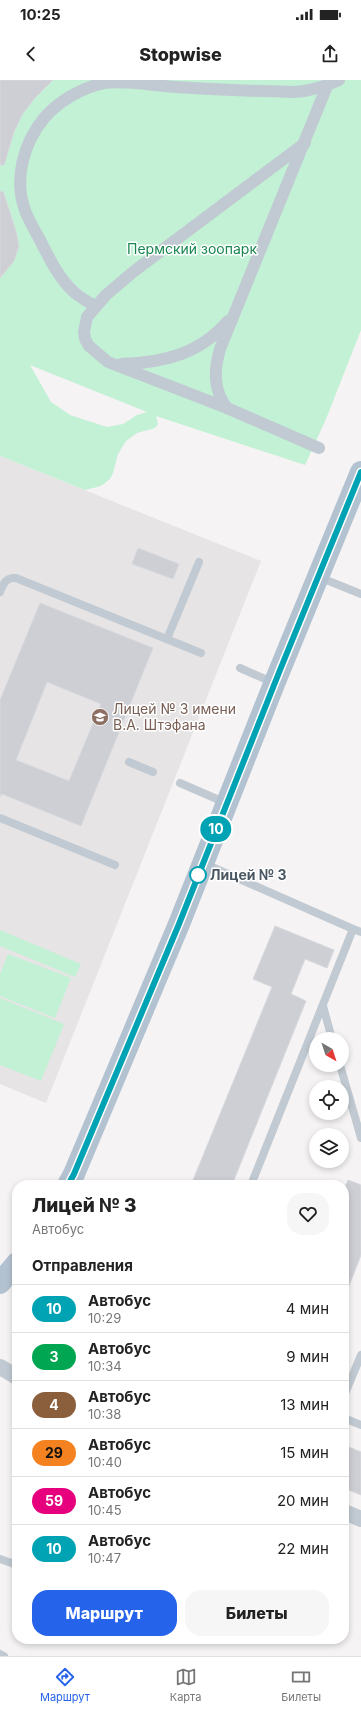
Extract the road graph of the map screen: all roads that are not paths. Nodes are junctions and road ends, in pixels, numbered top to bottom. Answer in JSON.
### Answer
{"nodes":[{"id":1,"x":339,"y":80,"type":"edge"},
{"id":2,"x":327,"y":86,"type":"junction"},
{"id":3,"x":305,"y":143,"type":"junction"},
{"id":4,"x":95,"y":306,"type":"junction"},
{"id":5,"x":236,"y":313,"type":"junction"},
{"id":6,"x":116,"y":365,"type":"junction"},
{"id":7,"x":227,"y":408,"type":"junction"},
{"id":8,"x":319,"y":448,"type":"dead end"},
{"id":9,"x":361,"y":472,"type":"edge"},
{"id":10,"x":199,"y":562,"type":"dead end"},
{"id":11,"x":318,"y":577,"type":"junction"},
{"id":12,"x":0,"y":592,"type":"edge"},
{"id":13,"x":361,"y":594,"type":"edge"},
{"id":14,"x":167,"y":639,"type":"junction"},
{"id":15,"x":201,"y":653,"type":"dead end"},
{"id":16,"x":240,"y":668,"type":"dead end"},
{"id":17,"x":274,"y":684,"type":"junction"},
{"id":18,"x":129,"y":762,"type":"dead end"},
{"id":19,"x":153,"y":772,"type":"dead end"},
{"id":20,"x":180,"y":783,"type":"dead end"},
{"id":21,"x":226,"y":804,"type":"junction"},
{"id":22,"x":0,"y":818,"type":"edge"},
{"id":23,"x":202,"y":863,"type":"junction"},
{"id":24,"x":115,"y":865,"type":"dead end"},
{"id":25,"x":357,"y":930,"type":"edge"},
{"id":26,"x":323,"y":1006,"type":"junction"},
{"id":27,"x":330,"y":1032,"type":"edge"},
{"id":28,"x":342,"y":1072,"type":"edge"},
{"id":29,"x":361,"y":1138,"type":"edge"},
{"id":30,"x":70,"y":1180,"type":"edge"},
{"id":31,"x":253,"y":1180,"type":"edge"},
{"id":32,"x":361,"y":1354,"type":"edge"},
{"id":33,"x":0,"y":1367,"type":"edge"},
{"id":34,"x":12,"y":1374,"type":"edge"},
{"id":35,"x":349,"y":1384,"type":"edge"},
{"id":36,"x":349,"y":1420,"type":"edge"},
{"id":37,"x":361,"y":1425,"type":"edge"},
{"id":38,"x":349,"y":1514,"type":"edge"},
{"id":39,"x":361,"y":1519,"type":"edge"},
{"id":40,"x":0,"y":1559,"type":"edge"},
{"id":41,"x":12,"y":1563,"type":"edge"},
{"id":42,"x":0,"y":1654,"type":"edge"},
{"id":43,"x":4,"y":1656,"type":"edge"}],
"edges":[{"from":1,"to":2,"type":"street"},
{"from":2,"to":3,"type":"street"},
{"from":2,"to":4,"type":"street"},
{"from":3,"to":4,"type":"street"},
{"from":3,"to":5,"type":"street"},
{"from":4,"to":6,"type":"street"},
{"from":5,"to":6,"type":"street"},
{"from":5,"to":7,"type":"street"},
{"from":6,"to":7,"type":"street"},
{"from":7,"to":8,"type":"street"},
{"from":9,"to":11,"type":"main road"},
{"from":10,"to":14,"type":"lane"},
{"from":11,"to":13,"type":"lane"},
{"from":11,"to":17,"type":"main road"},
{"from":12,"to":14,"type":"lane"},
{"from":14,"to":15,"type":"lane"},
{"from":16,"to":17,"type":"lane"},
{"from":17,"to":21,"type":"main road"},
{"from":18,"to":19,"type":"lane"},
{"from":20,"to":21,"type":"lane"},
{"from":21,"to":23,"type":"main road"},
{"from":22,"to":24,"type":"lane"},
{"from":23,"to":25,"type":"lane"},
{"from":23,"to":30,"type":"main road"},
{"from":25,"to":26,"type":"lane"},
{"from":26,"to":27,"type":"lane"},
{"from":26,"to":31,"type":"lane"},
{"from":28,"to":29,"type":"lane"},
{"from":32,"to":35,"type":"lane"},
{"from":33,"to":34,"type":"street"},
{"from":36,"to":37,"type":"lane"},
{"from":38,"to":39,"type":"street"},
{"from":40,"to":41,"type":"lane"},
{"from":42,"to":43,"type":"lane"}]}
